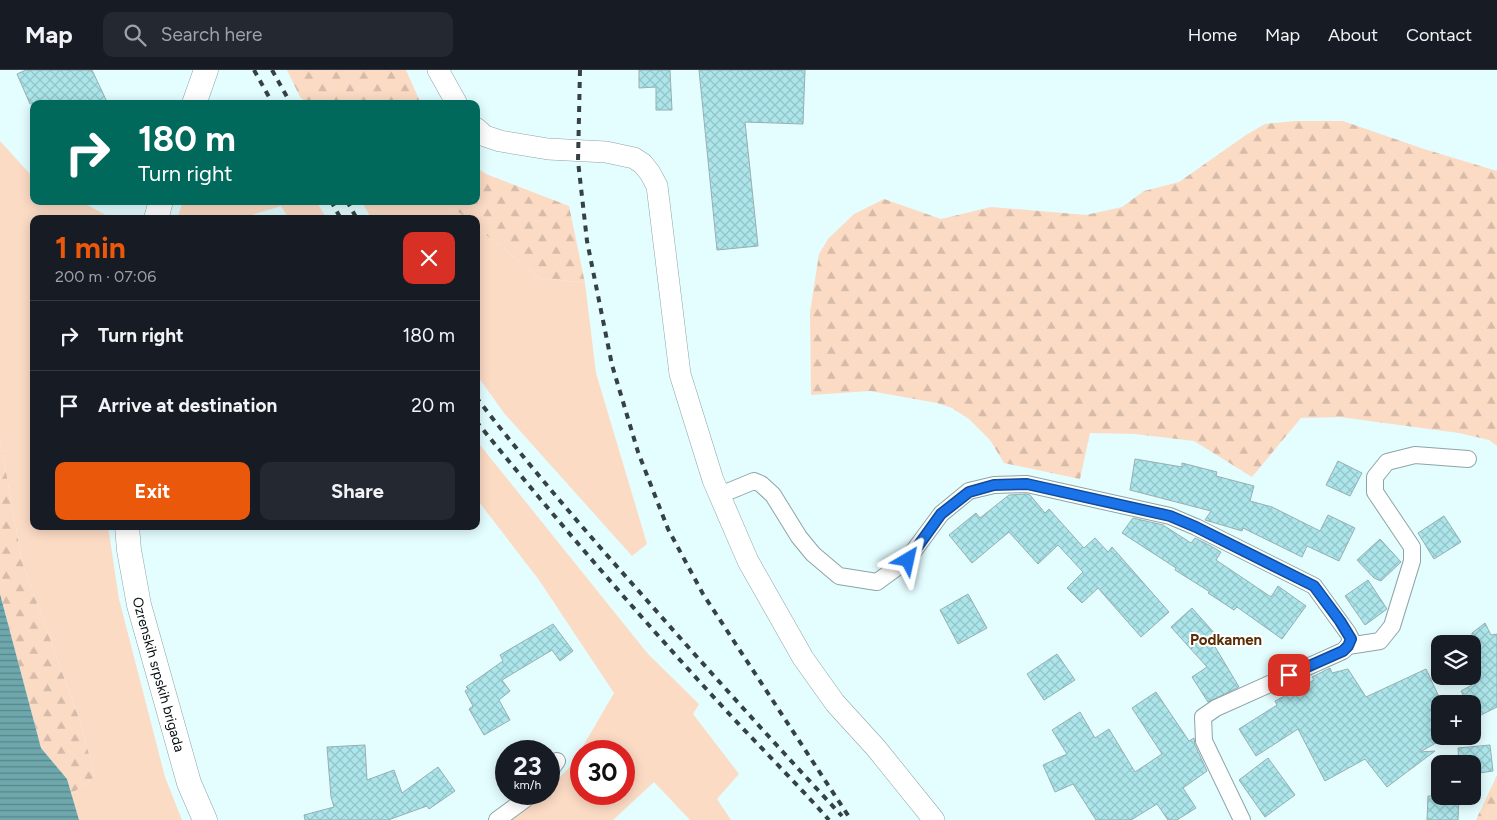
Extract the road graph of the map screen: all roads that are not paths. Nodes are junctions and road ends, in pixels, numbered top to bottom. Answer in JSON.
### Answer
{"nodes":[{"id":1,"x":206,"y":70,"type":"edge"},
{"id":2,"x":438,"y":70,"type":"edge"},
{"id":3,"x":195,"y":100,"type":"edge"},
{"id":4,"x":455,"y":100,"type":"edge"},
{"id":5,"x":480,"y":132,"type":"edge"},
{"id":6,"x":1468,"y":459,"type":"dead end"},
{"id":7,"x":720,"y":495,"type":"junction"},
{"id":8,"x":127,"y":530,"type":"edge"},
{"id":9,"x":1348,"y":646,"type":"junction"},
{"id":10,"x":517,"y":805,"type":"edge"},
{"id":11,"x":204,"y":820,"type":"edge"},
{"id":12,"x":497,"y":820,"type":"edge"},
{"id":13,"x":934,"y":820,"type":"edge"},
{"id":14,"x":1242,"y":820,"type":"edge"}],
"edges":[{"from":1,"to":3,"type":"main road"},
{"from":2,"to":4,"type":"street"},
{"from":5,"to":7,"type":"street"},
{"from":6,"to":9,"type":"street"},
{"from":7,"to":9,"type":"street"},
{"from":7,"to":13,"type":"street"},
{"from":8,"to":11,"type":"main road","name":"Ozrenskih srpskih brigada"},
{"from":9,"to":14,"type":"street"},
{"from":10,"to":12,"type":"street"}]}
